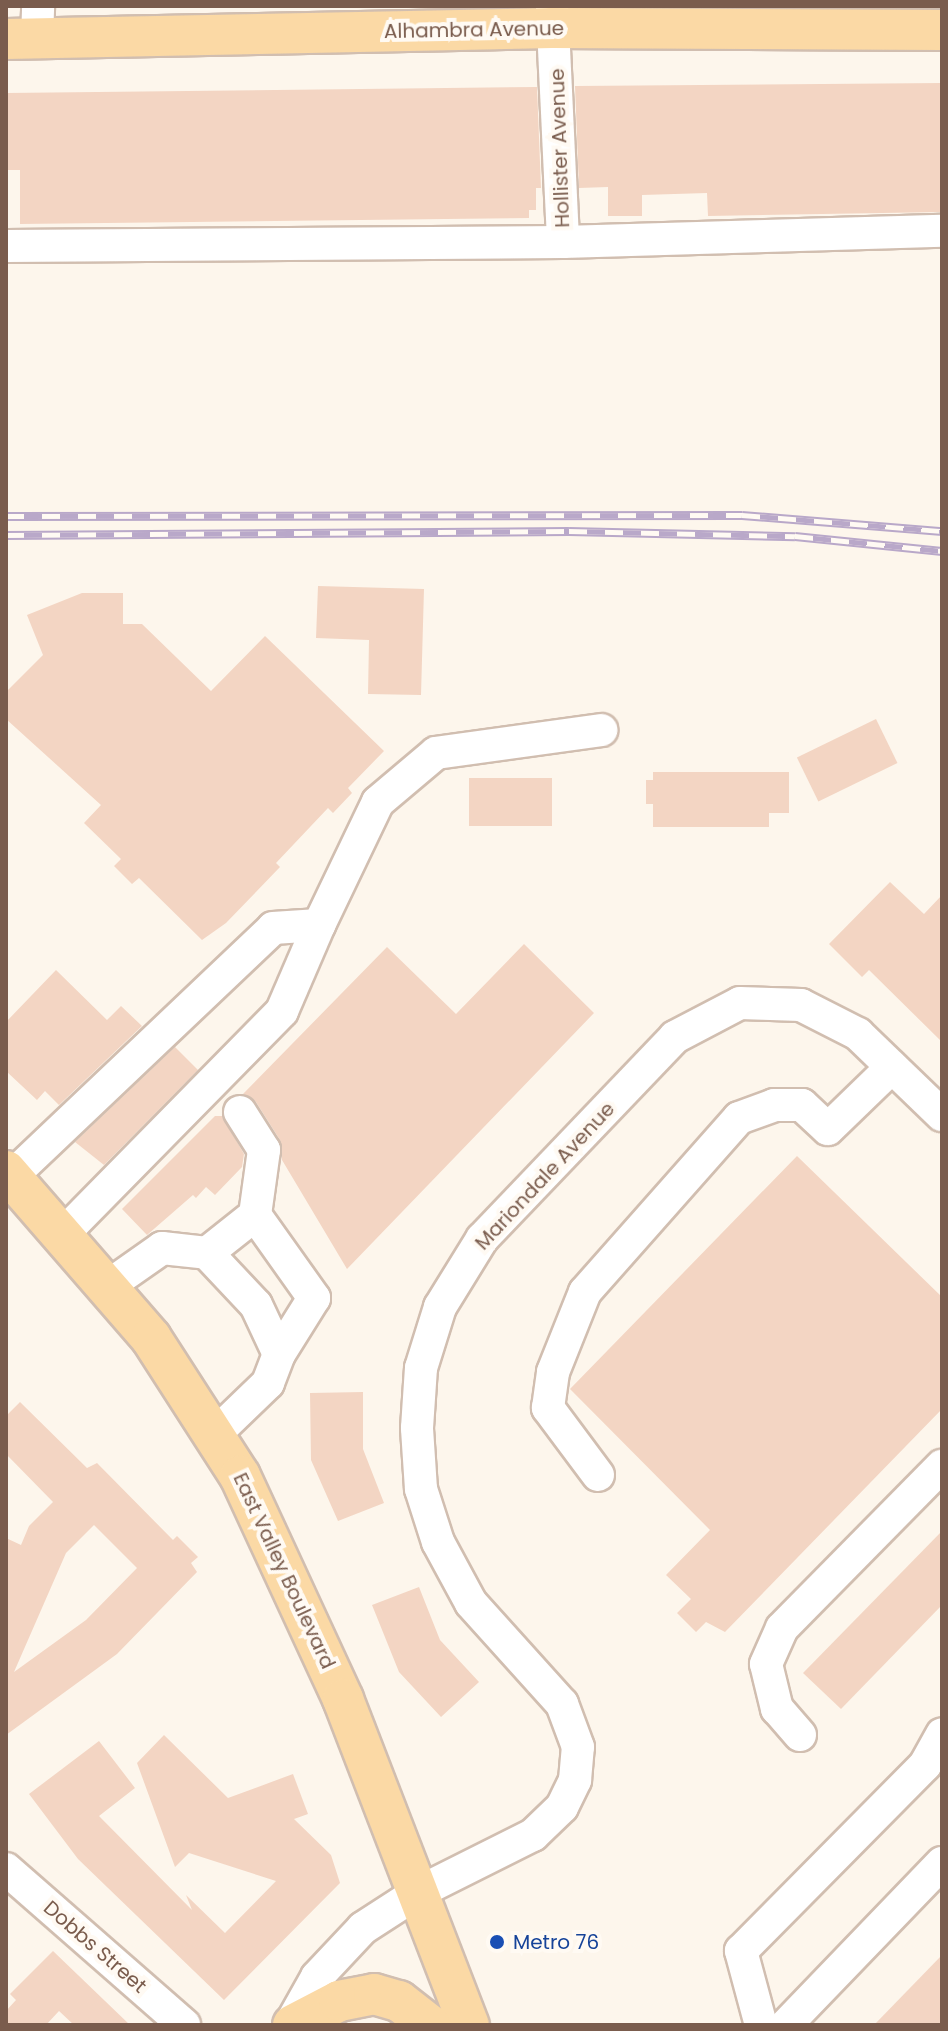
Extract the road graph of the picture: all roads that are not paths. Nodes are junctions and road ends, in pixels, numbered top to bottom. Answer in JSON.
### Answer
{"nodes":[{"id":1,"x":552,"y":17,"type":"edge"},
{"id":2,"x":478,"y":18,"type":"edge"},
{"id":3,"x":691,"y":18,"type":"edge"},
{"id":4,"x":406,"y":19,"type":"edge"},
{"id":5,"x":27,"y":28,"type":"edge"},
{"id":6,"x":942,"y":30,"type":"edge"},
{"id":7,"x":942,"y":231,"type":"edge"},
{"id":8,"x":563,"y":242,"type":"junction"},
{"id":9,"x":6,"y":246,"type":"edge"},
{"id":10,"x":601,"y":730,"type":"dead end"},
{"id":11,"x":319,"y":925,"type":"junction"},
{"id":12,"x":892,"y":1067,"type":"junction"},
{"id":13,"x":240,"y":1112,"type":"dead end"},
{"id":14,"x":942,"y":1115,"type":"edge"},
{"id":15,"x":9,"y":1174,"type":"edge"},
{"id":16,"x":255,"y":1215,"type":"junction"},
{"id":17,"x":64,"y":1233,"type":"junction"},
{"id":18,"x":207,"y":1253,"type":"junction"},
{"id":19,"x":108,"y":1286,"type":"junction"},
{"id":20,"x":279,"y":1354,"type":"junction"},
{"id":21,"x":216,"y":1433,"type":"junction"},
{"id":22,"x":942,"y":1466,"type":"edge"},
{"id":23,"x":598,"y":1475,"type":"dead end"},
{"id":24,"x":942,"y":1734,"type":"edge"},
{"id":25,"x":800,"y":1735,"type":"dead end"},
{"id":26,"x":942,"y":1863,"type":"edge"},
{"id":27,"x":6,"y":1869,"type":"edge"},
{"id":28,"x":417,"y":1893,"type":"junction"},
{"id":29,"x":184,"y":2025,"type":"edge"},
{"id":30,"x":291,"y":2025,"type":"edge"},
{"id":31,"x":430,"y":2025,"type":"edge"},
{"id":32,"x":469,"y":2025,"type":"edge"},
{"id":33,"x":761,"y":2025,"type":"edge"},
{"id":34,"x":786,"y":2025,"type":"edge"}],
"edges":[{"from":1,"to":2,"type":"main road","name":"Alhambra Avenue"},
{"from":1,"to":3,"type":"main road","name":"Alhambra Avenue"},
{"from":1,"to":8,"type":"street","name":"Hollister Avenue"},
{"from":2,"to":4,"type":"main road","name":"Alhambra Avenue"},
{"from":3,"to":6,"type":"main road","name":"Alhambra Avenue"},
{"from":4,"to":5,"type":"main road","name":"Alhambra Avenue"},
{"from":7,"to":8,"type":"street"},
{"from":8,"to":9,"type":"street"},
{"from":10,"to":11,"type":"street"},
{"from":11,"to":15,"type":"street"},
{"from":11,"to":17,"type":"street"},
{"from":12,"to":14,"type":"street","name":"Mariondale Avenue"},
{"from":12,"to":23,"type":"street"},
{"from":12,"to":28,"type":"street","name":"Mariondale Avenue"},
{"from":13,"to":16,"type":"street"},
{"from":15,"to":17,"type":"main road","name":"East Valley Boulevard"},
{"from":16,"to":18,"type":"street"},
{"from":16,"to":20,"type":"street"},
{"from":17,"to":19,"type":"main road","name":"East Valley Boulevard"},
{"from":18,"to":19,"type":"street"},
{"from":18,"to":20,"type":"street"},
{"from":19,"to":21,"type":"main road","name":"East Valley Boulevard"},
{"from":20,"to":21,"type":"street"},
{"from":21,"to":28,"type":"main road","name":"East Valley Boulevard"},
{"from":22,"to":25,"type":"street"},
{"from":24,"to":33,"type":"street"},
{"from":26,"to":34,"type":"street"},
{"from":27,"to":29,"type":"street","name":"Dobbs Street"},
{"from":28,"to":30,"type":"street","name":"Mariondale Avenue"},
{"from":28,"to":32,"type":"main road","name":"East Valley Boulevard"},
{"from":30,"to":31,"type":"main road"}]}
